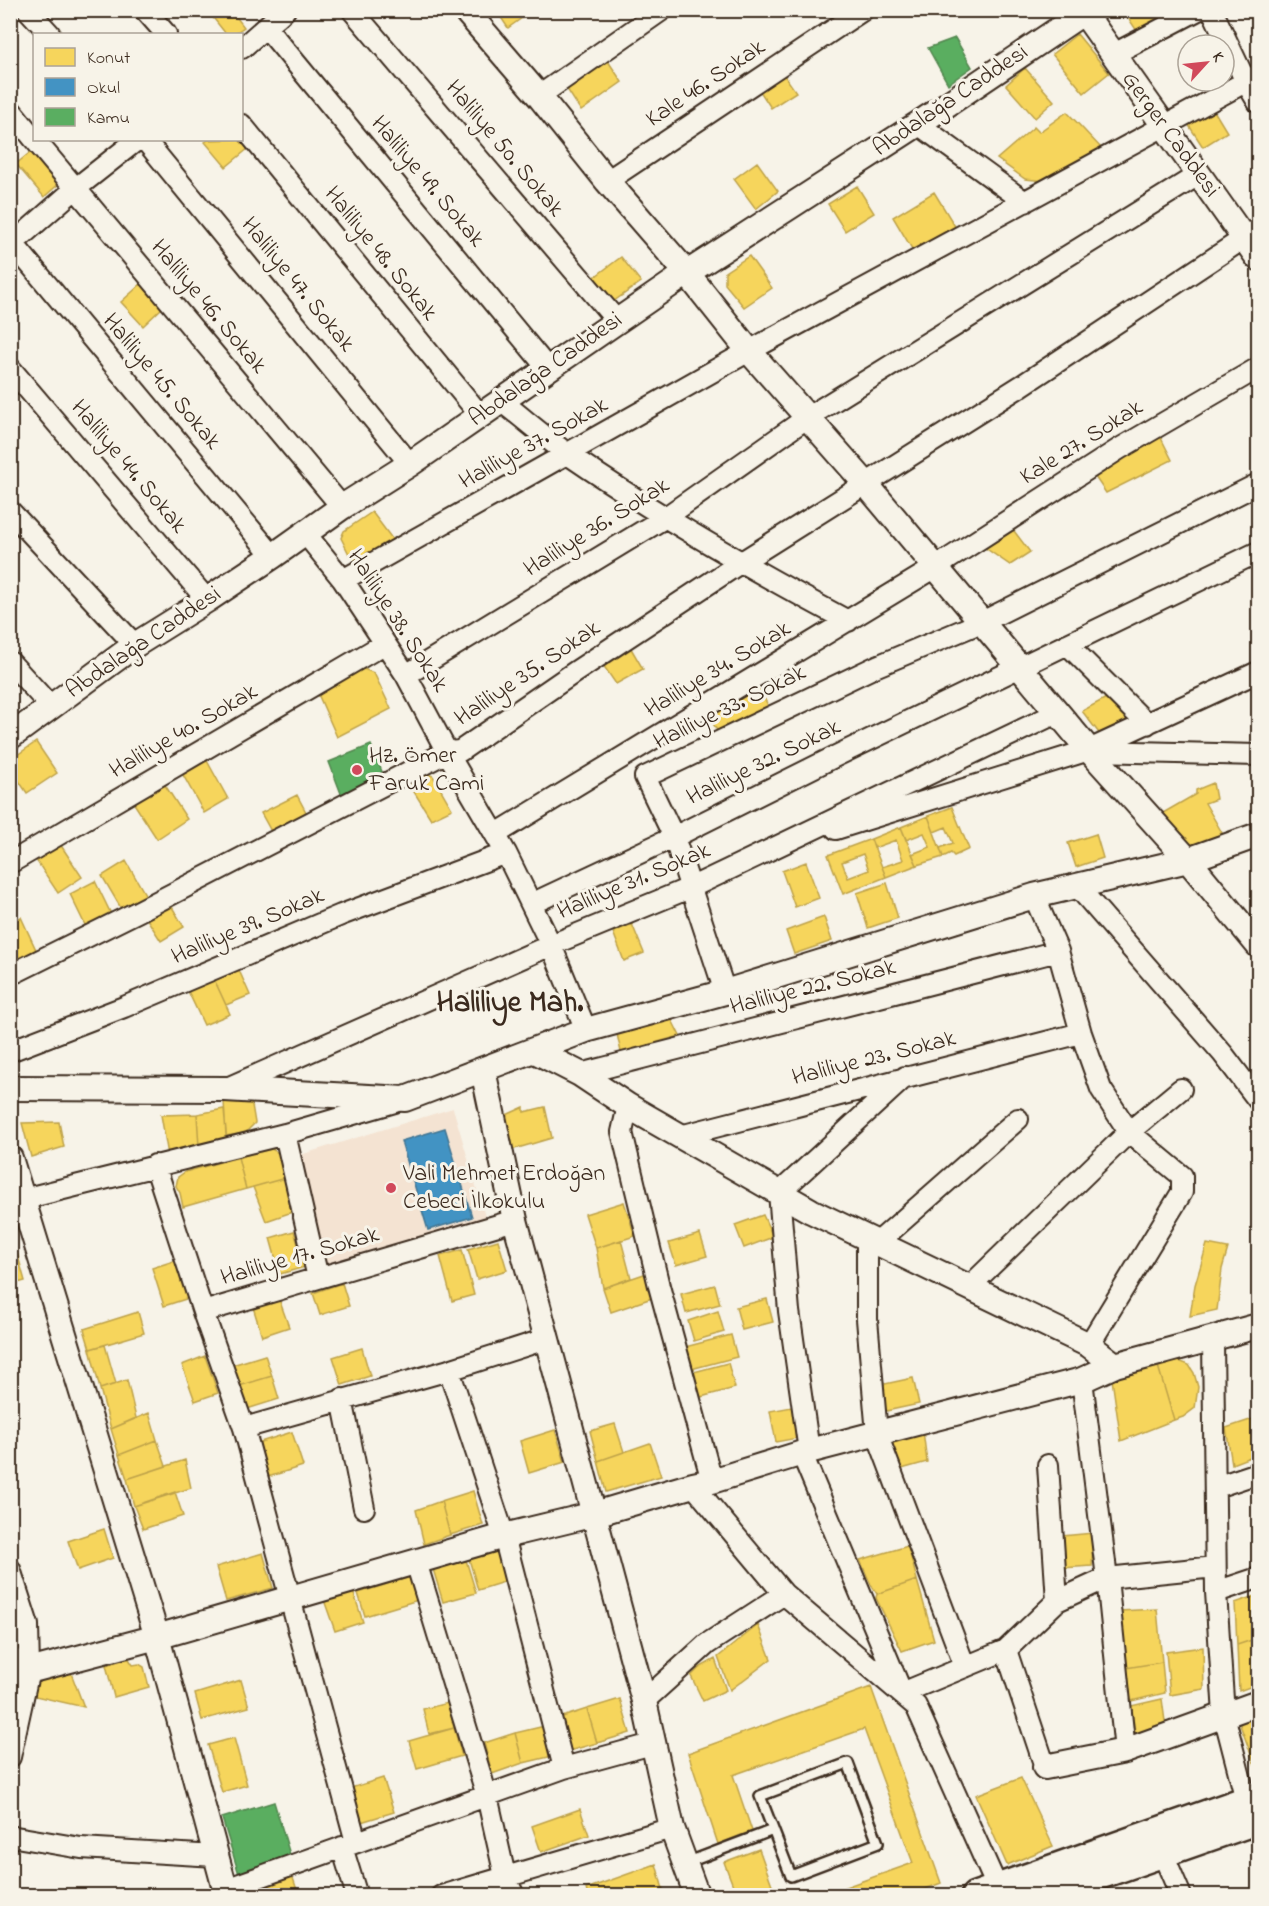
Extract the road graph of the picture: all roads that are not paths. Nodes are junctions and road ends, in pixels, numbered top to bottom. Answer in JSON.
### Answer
{"nodes":[{"id":1,"x":28,"y":10,"type":"edge"},
{"id":2,"x":145,"y":10,"type":"edge"},
{"id":3,"x":285,"y":10,"type":"edge"},
{"id":4,"x":352,"y":10,"type":"edge"},
{"id":5,"x":662,"y":10,"type":"edge"},
{"id":6,"x":863,"y":10,"type":"edge"},
{"id":7,"x":1198,"y":10,"type":"edge"},
{"id":8,"x":1212,"y":10,"type":"edge"},
{"id":9,"x":1084,"y":11,"type":"edge"},
{"id":10,"x":469,"y":12,"type":"edge"},
{"id":11,"x":266,"y":27,"type":"junction"},
{"id":12,"x":49,"y":33,"type":"edge"},
{"id":13,"x":165,"y":33,"type":"edge"},
{"id":14,"x":243,"y":47,"type":"edge"},
{"id":15,"x":1112,"y":55,"type":"junction"},
{"id":16,"x":1252,"y":78,"type":"edge"},
{"id":17,"x":539,"y":96,"type":"junction"},
{"id":18,"x":1258,"y":102,"type":"edge"},
{"id":19,"x":10,"y":109,"type":"edge"},
{"id":20,"x":918,"y":124,"type":"junction"},
{"id":21,"x":243,"y":126,"type":"edge"},
{"id":22,"x":1166,"y":126,"type":"junction"},
{"id":23,"x":33,"y":137,"type":"edge"},
{"id":24,"x":37,"y":141,"type":"edge"},
{"id":25,"x":136,"y":141,"type":"edge"},
{"id":26,"x":146,"y":141,"type":"edge"},
{"id":27,"x":1198,"y":175,"type":"junction"},
{"id":28,"x":607,"y":181,"type":"junction"},
{"id":29,"x":75,"y":189,"type":"junction"},
{"id":30,"x":1025,"y":202,"type":"junction"},
{"id":31,"x":1251,"y":233,"type":"edge"},
{"id":32,"x":12,"y":243,"type":"edge"},
{"id":33,"x":1258,"y":258,"type":"edge"},
{"id":34,"x":687,"y":273,"type":"junction"},
{"id":35,"x":616,"y":321,"type":"junction"},
{"id":36,"x":749,"y":351,"type":"junction"},
{"id":37,"x":10,"y":368,"type":"edge"},
{"id":38,"x":1258,"y":368,"type":"edge"},
{"id":39,"x":548,"y":369,"type":"junction"},
{"id":40,"x":501,"y":401,"type":"junction"},
{"id":41,"x":480,"y":415,"type":"junction"},
{"id":42,"x":808,"y":417,"type":"junction"},
{"id":43,"x":568,"y":454,"type":"junction"},
{"id":44,"x":410,"y":464,"type":"junction"},
{"id":45,"x":866,"y":484,"type":"junction"},
{"id":46,"x":1258,"y":484,"type":"edge"},
{"id":47,"x":342,"y":507,"type":"junction"},
{"id":48,"x":10,"y":511,"type":"edge"},
{"id":49,"x":666,"y":517,"type":"junction"},
{"id":50,"x":305,"y":533,"type":"junction"},
{"id":51,"x":1258,"y":552,"type":"edge"},
{"id":52,"x":273,"y":556,"type":"junction"},
{"id":53,"x":740,"y":563,"type":"junction"},
{"id":54,"x":936,"y":567,"type":"junction"},
{"id":55,"x":343,"y":580,"type":"junction"},
{"id":56,"x":207,"y":600,"type":"junction"},
{"id":57,"x":848,"y":621,"type":"junction"},
{"id":58,"x":982,"y":622,"type":"junction"},
{"id":59,"x":384,"y":644,"type":"junction"},
{"id":60,"x":1066,"y":644,"type":"junction"},
{"id":61,"x":135,"y":645,"type":"junction"},
{"id":62,"x":10,"y":662,"type":"edge"},
{"id":63,"x":1020,"y":666,"type":"junction"},
{"id":64,"x":1258,"y":672,"type":"edge"},
{"id":65,"x":406,"y":675,"type":"junction"},
{"id":66,"x":51,"y":707,"type":"junction"},
{"id":67,"x":1059,"y":712,"type":"junction"},
{"id":68,"x":1147,"y":724,"type":"junction"},
{"id":69,"x":10,"y":737,"type":"edge"},
{"id":70,"x":1089,"y":750,"type":"junction"},
{"id":71,"x":447,"y":752,"type":"junction"},
{"id":72,"x":631,"y":752,"type":"junction"},
{"id":73,"x":1258,"y":755,"type":"edge"},
{"id":74,"x":645,"y":777,"type":"junction"},
{"id":75,"x":496,"y":834,"type":"junction"},
{"id":76,"x":1258,"y":835,"type":"edge"},
{"id":77,"x":674,"y":837,"type":"junction"},
{"id":78,"x":771,"y":850,"type":"junction"},
{"id":79,"x":506,"y":852,"type":"junction"},
{"id":80,"x":1188,"y":860,"type":"junction"},
{"id":81,"x":10,"y":863,"type":"edge"},
{"id":82,"x":1077,"y":886,"type":"junction"},
{"id":83,"x":692,"y":887,"type":"junction"},
{"id":84,"x":1034,"y":896,"type":"junction"},
{"id":85,"x":531,"y":904,"type":"junction"},
{"id":86,"x":550,"y":945,"type":"junction"},
{"id":87,"x":1258,"y":945,"type":"edge"},
{"id":88,"x":1058,"y":951,"type":"junction"},
{"id":89,"x":10,"y":975,"type":"edge"},
{"id":90,"x":725,"y":992,"type":"junction"},
{"id":91,"x":586,"y":1030,"type":"junction"},
{"id":92,"x":1081,"y":1033,"type":"junction"},
{"id":93,"x":10,"y":1051,"type":"edge"},
{"id":94,"x":535,"y":1051,"type":"junction"},
{"id":95,"x":483,"y":1070,"type":"junction"},
{"id":96,"x":580,"y":1074,"type":"junction"},
{"id":97,"x":905,"y":1077,"type":"junction"},
{"id":98,"x":10,"y":1088,"type":"edge"},
{"id":99,"x":225,"y":1089,"type":"junction"},
{"id":100,"x":1181,"y":1089,"type":"dead end"},
{"id":101,"x":405,"y":1099,"type":"junction"},
{"id":102,"x":1258,"y":1100,"type":"edge"},
{"id":103,"x":628,"y":1106,"type":"junction"},
{"id":104,"x":1018,"y":1119,"type":"dead end"},
{"id":105,"x":1129,"y":1132,"type":"junction"},
{"id":106,"x":285,"y":1134,"type":"junction"},
{"id":107,"x":680,"y":1136,"type":"junction"},
{"id":108,"x":10,"y":1158,"type":"edge"},
{"id":109,"x":155,"y":1165,"type":"junction"},
{"id":110,"x":779,"y":1193,"type":"junction"},
{"id":111,"x":23,"y":1199,"type":"junction"},
{"id":112,"x":515,"y":1220,"type":"junction"},
{"id":113,"x":872,"y":1240,"type":"junction"},
{"id":114,"x":318,"y":1278,"type":"junction"},
{"id":115,"x":969,"y":1287,"type":"junction"},
{"id":116,"x":203,"y":1312,"type":"junction"},
{"id":117,"x":1258,"y":1326,"type":"edge"},
{"id":118,"x":546,"y":1338,"type":"junction"},
{"id":119,"x":1213,"y":1340,"type":"junction"},
{"id":120,"x":1089,"y":1345,"type":"junction"},
{"id":121,"x":1115,"y":1365,"type":"junction"},
{"id":122,"x":449,"y":1370,"type":"junction"},
{"id":123,"x":1082,"y":1380,"type":"junction"},
{"id":124,"x":342,"y":1399,"type":"junction"},
{"id":125,"x":244,"y":1428,"type":"junction"},
{"id":126,"x":877,"y":1434,"type":"junction"},
{"id":127,"x":805,"y":1452,"type":"junction"},
{"id":128,"x":1048,"y":1465,"type":"dead end"},
{"id":129,"x":1258,"y":1473,"type":"edge"},
{"id":130,"x":702,"y":1483,"type":"junction"},
{"id":131,"x":1216,"y":1487,"type":"junction"},
{"id":132,"x":364,"y":1508,"type":"dead end"},
{"id":133,"x":595,"y":1514,"type":"junction"},
{"id":134,"x":504,"y":1536,"type":"junction"},
{"id":135,"x":416,"y":1562,"type":"junction"},
{"id":136,"x":1215,"y":1567,"type":"junction"},
{"id":137,"x":10,"y":1569,"type":"edge"},
{"id":138,"x":1107,"y":1578,"type":"junction"},
{"id":139,"x":1258,"y":1578,"type":"edge"},
{"id":140,"x":1216,"y":1592,"type":"junction"},
{"id":141,"x":10,"y":1593,"type":"edge"},
{"id":142,"x":784,"y":1594,"type":"junction"},
{"id":143,"x":290,"y":1599,"type":"junction"},
{"id":144,"x":1057,"y":1602,"type":"junction"},
{"id":145,"x":28,"y":1625,"type":"junction"},
{"id":146,"x":157,"y":1637,"type":"junction"},
{"id":147,"x":1006,"y":1650,"type":"junction"},
{"id":148,"x":965,"y":1667,"type":"junction"},
{"id":149,"x":17,"y":1668,"type":"edge"},
{"id":150,"x":902,"y":1693,"type":"junction"},
{"id":151,"x":644,"y":1701,"type":"junction"},
{"id":152,"x":1258,"y":1703,"type":"edge"},
{"id":153,"x":1224,"y":1715,"type":"junction"},
{"id":154,"x":652,"y":1744,"type":"junction"},
{"id":155,"x":1125,"y":1751,"type":"junction"},
{"id":156,"x":10,"y":1757,"type":"edge"},
{"id":157,"x":1045,"y":1767,"type":"joint"},
{"id":158,"x":564,"y":1768,"type":"junction"},
{"id":159,"x":487,"y":1796,"type":"junction"},
{"id":160,"x":1254,"y":1805,"type":"edge"},
{"id":161,"x":672,"y":1828,"type":"junction"},
{"id":162,"x":773,"y":1830,"type":"junction"},
{"id":163,"x":10,"y":1836,"type":"edge"},
{"id":164,"x":349,"y":1844,"type":"junction"},
{"id":165,"x":1163,"y":1854,"type":"junction"},
{"id":166,"x":216,"y":1856,"type":"junction"},
{"id":167,"x":685,"y":1863,"type":"junction"},
{"id":168,"x":505,"y":1876,"type":"junction"},
{"id":169,"x":226,"y":1892,"type":"edge"},
{"id":170,"x":992,"y":1893,"type":"edge"},
{"id":171,"x":696,"y":1895,"type":"edge"},
{"id":172,"x":357,"y":1896,"type":"edge"},
{"id":173,"x":441,"y":1896,"type":"edge"},
{"id":174,"x":513,"y":1896,"type":"edge"},
{"id":175,"x":1040,"y":1896,"type":"edge"},
{"id":176,"x":1181,"y":1896,"type":"edge"}],
"edges":[{"from":1,"to":12,"type":"street"},
{"from":2,"to":13,"type":"street"},
{"from":3,"to":11,"type":"street"},
{"from":4,"to":35,"type":"street","name":"Haliliye 50. Sokak"},
{"from":5,"to":17,"type":"street"},
{"from":6,"to":28,"type":"street","name":"Kale 46. Sokak"},
{"from":7,"to":15,"type":"street"},
{"from":8,"to":16,"type":"street"},
{"from":9,"to":15,"type":"street","name":"Gerger Caddesi"},
{"from":9,"to":20,"type":"street","name":"Abdalağa Caddesi"},
{"from":10,"to":17,"type":"street"},
{"from":11,"to":14,"type":"street"},
{"from":11,"to":39,"type":"street","name":"Haliliye 49. Sokak"},
{"from":15,"to":22,"type":"street","name":"Gerger Caddesi"},
{"from":16,"to":18,"type":"street"},
{"from":16,"to":22,"type":"street","name":"Haliliye 37. Sokak"},
{"from":17,"to":28,"type":"street"},
{"from":19,"to":23,"type":"street","name":"Haliliye 46. Sokak"},
{"from":20,"to":30,"type":"street"},
{"from":20,"to":34,"type":"street","name":"Abdalağa Caddesi"},
{"from":21,"to":41,"type":"street","name":"Haliliye 48. Sokak"},
{"from":22,"to":27,"type":"street","name":"Gerger Caddesi"},
{"from":22,"to":30,"type":"street","name":"Haliliye 37. Sokak"},
{"from":24,"to":29,"type":"street","name":"Haliliye 46. Sokak"},
{"from":25,"to":29,"type":"street"},
{"from":26,"to":44,"type":"street","name":"Haliliye 47. Sokak"},
{"from":27,"to":31,"type":"street","name":"Gerger Caddesi"},
{"from":27,"to":42,"type":"street","name":"Haliliye 36. Sokak"},
{"from":28,"to":34,"type":"street"},
{"from":29,"to":32,"type":"street"},
{"from":29,"to":47,"type":"street","name":"Haliliye 46. Sokak"},
{"from":30,"to":36,"type":"street","name":"Haliliye 37. Sokak"},
{"from":31,"to":33,"type":"street","name":"Gerger Caddesi"},
{"from":31,"to":45,"type":"street","name":"Haliliye 35. Sokak"},
{"from":32,"to":52,"type":"street","name":"Haliliye 45. Sokak"},
{"from":34,"to":35,"type":"street","name":"Abdalağa Caddesi"},
{"from":34,"to":36,"type":"street"},
{"from":35,"to":39,"type":"street","name":"Abdalağa Caddesi"},
{"from":36,"to":42,"type":"street"},
{"from":36,"to":43,"type":"street","name":"Haliliye 37. Sokak"},
{"from":37,"to":56,"type":"street","name":"Haliliye 44. Sokak"},
{"from":38,"to":54,"type":"street","name":"Kale 27. Sokak"},
{"from":39,"to":40,"type":"street","name":"Abdalağa Caddesi"},
{"from":40,"to":41,"type":"street","name":"Abdalağa Caddesi"},
{"from":40,"to":43,"type":"street"},
{"from":41,"to":44,"type":"street","name":"Abdalağa Caddesi"},
{"from":42,"to":45,"type":"street"},
{"from":42,"to":49,"type":"street","name":"Haliliye 36. Sokak"},
{"from":43,"to":49,"type":"street"},
{"from":43,"to":55,"type":"street","name":"Haliliye 37. Sokak"},
{"from":44,"to":47,"type":"street","name":"Abdalağa Caddesi"},
{"from":45,"to":53,"type":"street","name":"Haliliye 35. Sokak"},
{"from":45,"to":54,"type":"street"},
{"from":46,"to":58,"type":"street","name":"Haliliye 33. Sokak"},
{"from":47,"to":50,"type":"street","name":"Abdalağa Caddesi"},
{"from":48,"to":61,"type":"street"},
{"from":49,"to":53,"type":"street"},
{"from":49,"to":65,"type":"street","name":"Haliliye 36. Sokak"},
{"from":50,"to":52,"type":"street","name":"Abdalağa Caddesi"},
{"from":50,"to":55,"type":"street","name":"Haliliye 38. Sokak"},
{"from":51,"to":60,"type":"street","name":"Haliliye 32. Sokak"},
{"from":52,"to":56,"type":"street","name":"Abdalağa Caddesi"},
{"from":53,"to":57,"type":"street"},
{"from":53,"to":71,"type":"street","name":"Haliliye 35. Sokak"},
{"from":54,"to":57,"type":"street","name":"Haliliye 34. Sokak"},
{"from":54,"to":58,"type":"street"},
{"from":55,"to":59,"type":"street","name":"Haliliye 38. Sokak"},
{"from":56,"to":61,"type":"street","name":"Abdalağa Caddesi"},
{"from":57,"to":72,"type":"street","name":"Haliliye 34. Sokak"},
{"from":58,"to":63,"type":"street"},
{"from":58,"to":74,"type":"street","name":"Haliliye 33. Sokak"},
{"from":59,"to":65,"type":"street","name":"Haliliye 38. Sokak"},
{"from":59,"to":81,"type":"street","name":"Haliliye 40. Sokak"},
{"from":60,"to":63,"type":"street","name":"Haliliye 32. Sokak"},
{"from":60,"to":68,"type":"street"},
{"from":61,"to":66,"type":"street","name":"Abdalağa Caddesi"},
{"from":62,"to":66,"type":"street"},
{"from":63,"to":67,"type":"street"},
{"from":63,"to":77,"type":"street","name":"Haliliye 32. Sokak"},
{"from":64,"to":68,"type":"street"},
{"from":65,"to":71,"type":"street","name":"Haliliye 38. Sokak"},
{"from":66,"to":69,"type":"street","name":"Abdalağa Caddesi"},
{"from":67,"to":70,"type":"street"},
{"from":67,"to":78,"type":"street","name":"Haliliye 31. Sokak"},
{"from":68,"to":70,"type":"street"},
{"from":70,"to":73,"type":"street"},
{"from":70,"to":78,"type":"street"},
{"from":70,"to":80,"type":"street"},
{"from":71,"to":75,"type":"street","name":"Haliliye 38. Sokak"},
{"from":71,"to":89,"type":"street","name":"Haliliye 35. Sokak"},
{"from":72,"to":74,"type":"street"},
{"from":72,"to":75,"type":"street","name":"Haliliye 34. Sokak"},
{"from":74,"to":77,"type":"street","name":"Haliliye 33. Sokak"},
{"from":75,"to":79,"type":"street","name":"Haliliye 38. Sokak"},
{"from":76,"to":80,"type":"street"},
{"from":77,"to":83,"type":"street","name":"Haliliye 33. Sokak"},
{"from":77,"to":85,"type":"street","name":"Haliliye 32. Sokak"},
{"from":78,"to":83,"type":"street","name":"Haliliye 31. Sokak"},
{"from":79,"to":85,"type":"street","name":"Haliliye 38. Sokak"},
{"from":79,"to":93,"type":"street","name":"Haliliye 39. Sokak"},
{"from":80,"to":82,"type":"street"},
{"from":80,"to":87,"type":"street"},
{"from":82,"to":84,"type":"street"},
{"from":82,"to":102,"type":"street"},
{"from":83,"to":86,"type":"street","name":"Haliliye 31. Sokak"},
{"from":83,"to":90,"type":"street","name":"Haliliye 33. Sokak"},
{"from":84,"to":88,"type":"street"},
{"from":84,"to":90,"type":"street"},
{"from":85,"to":86,"type":"street","name":"Haliliye 38. Sokak"},
{"from":86,"to":91,"type":"street","name":"Haliliye 38. Sokak"},
{"from":86,"to":99,"type":"street","name":"Haliliye 31. Sokak"},
{"from":88,"to":92,"type":"street"},
{"from":88,"to":96,"type":"street","name":"Haliliye 22. Sokak"},
{"from":90,"to":91,"type":"street"},
{"from":91,"to":94,"type":"street"},
{"from":92,"to":97,"type":"street","name":"Haliliye 23. Sokak"},
{"from":92,"to":105,"type":"street"},
{"from":94,"to":95,"type":"street"},
{"from":94,"to":96,"type":"street"},
{"from":95,"to":101,"type":"street"},
{"from":95,"to":112,"type":"street"},
{"from":96,"to":103,"type":"street"},
{"from":97,"to":107,"type":"street","name":"Haliliye 23. Sokak"},
{"from":97,"to":110,"type":"street"},
{"from":98,"to":99,"type":"street"},
{"from":99,"to":101,"type":"street"},
{"from":100,"to":105,"type":"street"},
{"from":101,"to":106,"type":"street"},
{"from":103,"to":107,"type":"street"},
{"from":103,"to":130,"type":"street"},
{"from":104,"to":113,"type":"street"},
{"from":105,"to":115,"type":"street"},
{"from":105,"to":120,"type":"street"},
{"from":106,"to":109,"type":"street"},
{"from":106,"to":114,"type":"street"},
{"from":107,"to":110,"type":"street"},
{"from":108,"to":111,"type":"street"},
{"from":109,"to":111,"type":"street"},
{"from":109,"to":116,"type":"street"},
{"from":110,"to":113,"type":"street"},
{"from":110,"to":127,"type":"street"},
{"from":111,"to":146,"type":"street"},
{"from":112,"to":114,"type":"street","name":"Haliliye 17. Sokak"},
{"from":112,"to":118,"type":"street"},
{"from":113,"to":115,"type":"street"},
{"from":113,"to":126,"type":"street"},
{"from":114,"to":116,"type":"street","name":"Haliliye 17. Sokak"},
{"from":115,"to":120,"type":"street"},
{"from":116,"to":125,"type":"street"},
{"from":117,"to":119,"type":"street"},
{"from":118,"to":122,"type":"street"},
{"from":118,"to":133,"type":"street"},
{"from":119,"to":121,"type":"street"},
{"from":119,"to":131,"type":"street"},
{"from":120,"to":121,"type":"street"},
{"from":121,"to":123,"type":"street"},
{"from":122,"to":124,"type":"street"},
{"from":122,"to":134,"type":"street"},
{"from":123,"to":126,"type":"street"},
{"from":123,"to":138,"type":"street"},
{"from":124,"to":125,"type":"street"},
{"from":124,"to":132,"type":"street"},
{"from":125,"to":143,"type":"street"},
{"from":126,"to":127,"type":"street"},
{"from":126,"to":148,"type":"street"},
{"from":127,"to":130,"type":"street"},
{"from":127,"to":150,"type":"street"},
{"from":128,"to":144,"type":"street"},
{"from":129,"to":131,"type":"street"},
{"from":130,"to":133,"type":"street"},
{"from":130,"to":142,"type":"street"},
{"from":131,"to":136,"type":"street"},
{"from":133,"to":134,"type":"street"},
{"from":133,"to":151,"type":"street"},
{"from":134,"to":135,"type":"street"},
{"from":134,"to":158,"type":"street"},
{"from":135,"to":143,"type":"street"},
{"from":135,"to":159,"type":"street"},
{"from":136,"to":138,"type":"street"},
{"from":136,"to":140,"type":"street"},
{"from":137,"to":145,"type":"street"},
{"from":138,"to":144,"type":"street"},
{"from":138,"to":155,"type":"street"},
{"from":139,"to":140,"type":"street"},
{"from":140,"to":153,"type":"street"},
{"from":141,"to":145,"type":"street"},
{"from":142,"to":150,"type":"street"},
{"from":142,"to":151,"type":"street"},
{"from":143,"to":146,"type":"street"},
{"from":143,"to":164,"type":"street"},
{"from":144,"to":147,"type":"street"},
{"from":145,"to":149,"type":"street"},
{"from":146,"to":149,"type":"street"},
{"from":146,"to":166,"type":"street"},
{"from":147,"to":148,"type":"street"},
{"from":147,"to":157,"type":"street"},
{"from":148,"to":150,"type":"street"},
{"from":149,"to":156,"type":"street"},
{"from":150,"to":170,"type":"street"},
{"from":151,"to":154,"type":"street"},
{"from":152,"to":153,"type":"street"},
{"from":153,"to":155,"type":"street"},
{"from":153,"to":160,"type":"street"},
{"from":154,"to":158,"type":"street"},
{"from":154,"to":161,"type":"street"},
{"from":155,"to":157,"type":"street"},
{"from":158,"to":159,"type":"street"},
{"from":159,"to":164,"type":"street"},
{"from":159,"to":168,"type":"street"},
{"from":160,"to":165,"type":"main road"},
{"from":160,"to":170,"type":"main road"},
{"from":161,"to":167,"type":"street"},
{"from":161,"to":168,"type":"street"},
{"from":162,"to":162,"type":"lane"},
{"from":162,"to":167,"type":"lane"},
{"from":163,"to":166,"type":"street"},
{"from":164,"to":169,"type":"street"},
{"from":164,"to":172,"type":"street"},
{"from":165,"to":175,"type":"main road"},
{"from":165,"to":176,"type":"street"},
{"from":166,"to":169,"type":"street"},
{"from":167,"to":171,"type":"street"},
{"from":168,"to":173,"type":"street"},
{"from":168,"to":174,"type":"street"}]}
